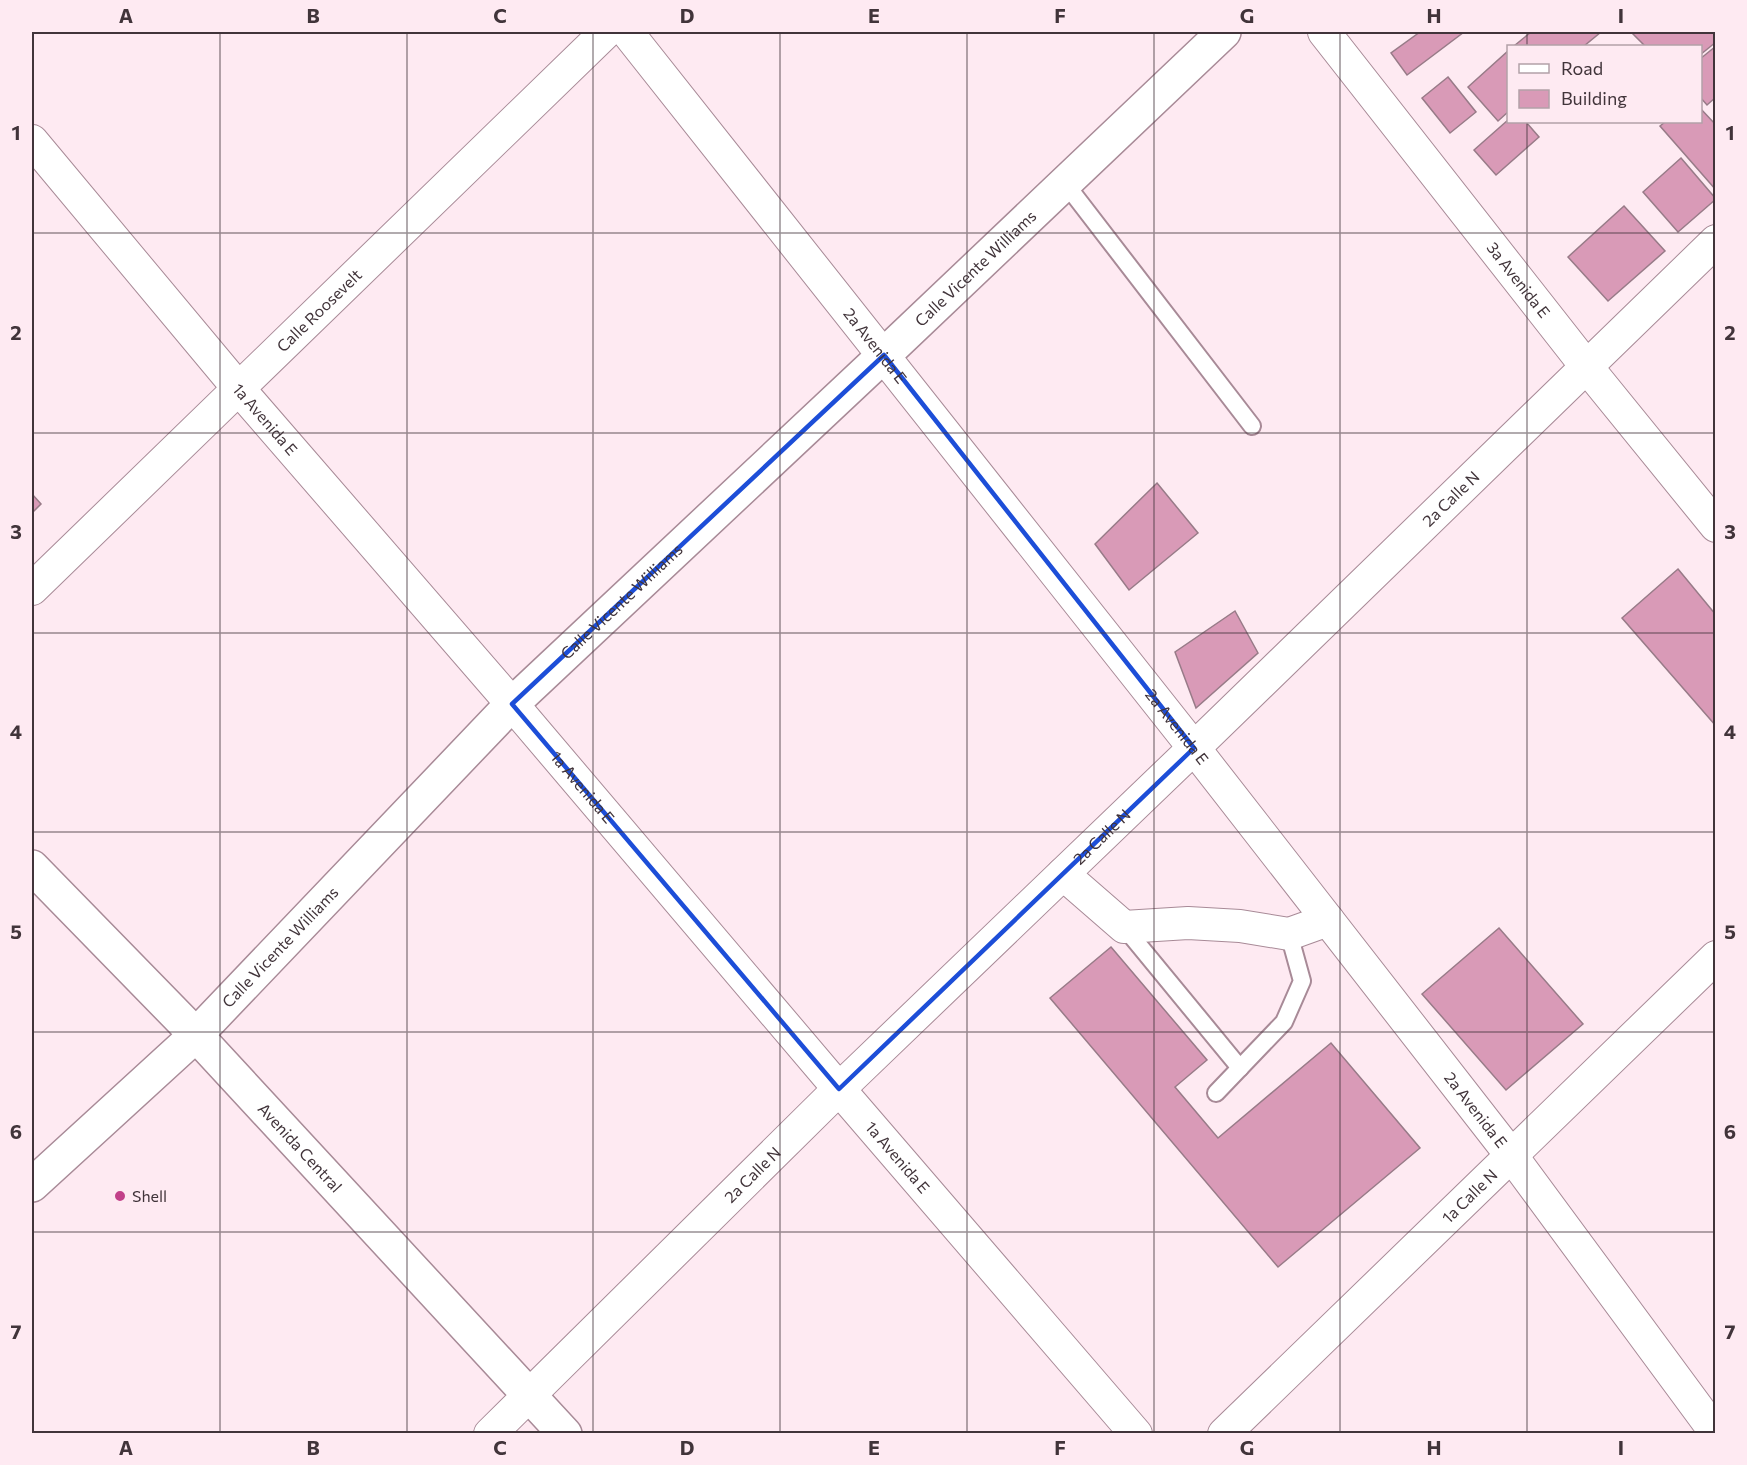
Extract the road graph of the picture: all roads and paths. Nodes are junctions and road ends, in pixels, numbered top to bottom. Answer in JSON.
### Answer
{"nodes":[{"id":1,"x":606,"y":32,"type":"edge"},
{"id":2,"x":627,"y":32,"type":"edge"},
{"id":3,"x":1224,"y":32,"type":"edge"},
{"id":4,"x":1324,"y":32,"type":"edge"},
{"id":5,"x":32,"y":141,"type":"edge"},
{"id":6,"x":1065,"y":183,"type":"junction"},
{"id":7,"x":1716,"y":241,"type":"edge"},
{"id":8,"x":884,"y":355,"type":"junction"},
{"id":9,"x":1586,"y":366,"type":"junction"},
{"id":10,"x":239,"y":389,"type":"junction"},
{"id":11,"x":1252,"y":426,"type":"dead end"},
{"id":12,"x":1716,"y":526,"type":"edge"},
{"id":13,"x":32,"y":589,"type":"edge"},
{"id":14,"x":512,"y":704,"type":"junction"},
{"id":15,"x":1194,"y":748,"type":"junction"},
{"id":16,"x":32,"y":867,"type":"edge"},
{"id":17,"x":1063,"y":874,"type":"junction"},
{"id":18,"x":1328,"y":920,"type":"junction"},
{"id":19,"x":1124,"y":927,"type":"junction"},
{"id":20,"x":1290,"y":933,"type":"junction"},
{"id":21,"x":1716,"y":957,"type":"edge"},
{"id":22,"x":196,"y":1035,"type":"junction"},
{"id":23,"x":1240,"y":1068,"type":"junction"},
{"id":24,"x":839,"y":1089,"type":"junction"},
{"id":25,"x":1216,"y":1093,"type":"dead end"},
{"id":26,"x":1511,"y":1155,"type":"junction"},
{"id":27,"x":32,"y":1185,"type":"edge"},
{"id":28,"x":529,"y":1395,"type":"junction"},
{"id":29,"x":1716,"y":1433,"type":"edge"},
{"id":30,"x":490,"y":1434,"type":"edge"},
{"id":31,"x":566,"y":1434,"type":"edge"},
{"id":32,"x":1136,"y":1434,"type":"edge"},
{"id":33,"x":1224,"y":1434,"type":"edge"}],
"edges":[{"from":1,"to":10,"type":"street","name":"Calle Roosevelt"},
{"from":2,"to":8,"type":"street","name":"2a Avenida E"},
{"from":3,"to":6,"type":"main road","name":"Calle Vicente Williams"},
{"from":4,"to":9,"type":"street","name":"3a Avenida E"},
{"from":5,"to":10,"type":"street","name":"1a Avenida E"},
{"from":6,"to":8,"type":"main road","name":"Calle Vicente Williams"},
{"from":6,"to":11,"type":"lane"},
{"from":7,"to":9,"type":"street","name":"2a Calle N"},
{"from":8,"to":14,"type":"main road","name":"Calle Vicente Williams"},
{"from":8,"to":15,"type":"street","name":"2a Avenida E"},
{"from":9,"to":12,"type":"street","name":"3a Avenida E"},
{"from":9,"to":15,"type":"street","name":"2a Calle N"},
{"from":10,"to":13,"type":"street","name":"Calle Roosevelt"},
{"from":10,"to":14,"type":"street","name":"1a Avenida E"},
{"from":14,"to":22,"type":"main road","name":"Calle Vicente Williams"},
{"from":14,"to":24,"type":"street","name":"1a Avenida E"},
{"from":15,"to":17,"type":"street","name":"2a Calle N"},
{"from":15,"to":18,"type":"street","name":"2a Avenida E"},
{"from":16,"to":22,"type":"main road","name":"Avenida Central"},
{"from":17,"to":19,"type":"street"},
{"from":17,"to":24,"type":"street","name":"2a Calle N"},
{"from":18,"to":20,"type":"street"},
{"from":18,"to":26,"type":"street","name":"2a Avenida E"},
{"from":19,"to":20,"type":"street"},
{"from":19,"to":23,"type":"lane"},
{"from":20,"to":23,"type":"lane"},
{"from":21,"to":26,"type":"street","name":"1a Calle N"},
{"from":22,"to":27,"type":"main road","name":"Calle Vicente Williams"},
{"from":22,"to":28,"type":"main road","name":"Avenida Central"},
{"from":23,"to":25,"type":"lane"},
{"from":24,"to":28,"type":"street","name":"2a Calle N"},
{"from":24,"to":32,"type":"street","name":"1a Avenida E"},
{"from":26,"to":29,"type":"street","name":"2a Avenida E"},
{"from":26,"to":33,"type":"street","name":"1a Calle N"},
{"from":28,"to":30,"type":"street","name":"2a Calle N"},
{"from":28,"to":31,"type":"main road","name":"Avenida Central"}]}
